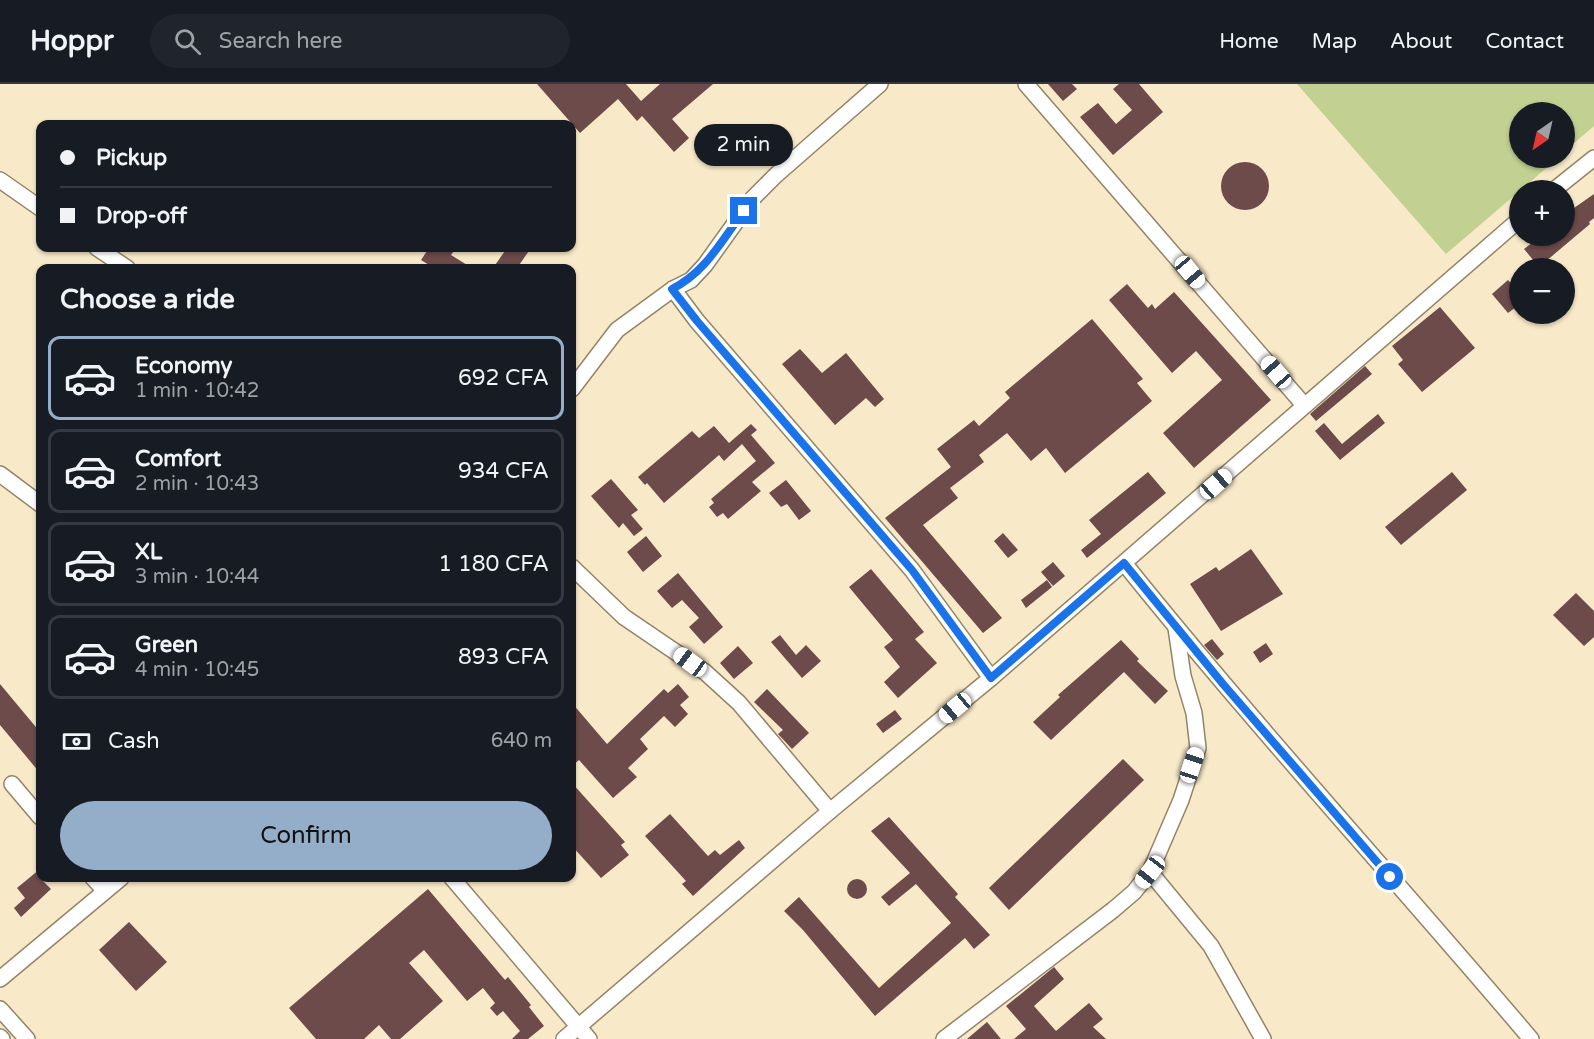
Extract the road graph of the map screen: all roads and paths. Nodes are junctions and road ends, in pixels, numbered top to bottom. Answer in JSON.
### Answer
{"nodes":[{"id":1,"x":880,"y":84,"type":"edge"},
{"id":2,"x":1026,"y":84,"type":"edge"},
{"id":3,"x":1594,"y":158,"type":"edge"},
{"id":4,"x":0,"y":180,"type":"edge"},
{"id":5,"x":1566,"y":180,"type":"edge"},
{"id":6,"x":36,"y":205,"type":"edge"},
{"id":7,"x":1509,"y":228,"type":"edge"},
{"id":8,"x":104,"y":252,"type":"edge"},
{"id":9,"x":121,"y":264,"type":"edge"},
{"id":10,"x":672,"y":289,"type":"junction"},
{"id":11,"x":576,"y":384,"type":"edge"},
{"id":12,"x":1304,"y":405,"type":"junction"},
{"id":13,"x":0,"y":474,"type":"edge"},
{"id":14,"x":36,"y":501,"type":"edge"},
{"id":15,"x":1124,"y":563,"type":"junction"},
{"id":16,"x":576,"y":571,"type":"edge"},
{"id":17,"x":1176,"y":628,"type":"junction"},
{"id":18,"x":991,"y":678,"type":"junction"},
{"id":19,"x":12,"y":784,"type":"dead end"},
{"id":20,"x":830,"y":811,"type":"junction"},
{"id":21,"x":36,"y":812,"type":"edge"},
{"id":22,"x":1150,"y":872,"type":"junction"},
{"id":23,"x":97,"y":882,"type":"edge"},
{"id":24,"x":116,"y":882,"type":"edge"},
{"id":25,"x":455,"y":882,"type":"edge"},
{"id":26,"x":105,"y":891,"type":"junction"},
{"id":27,"x":0,"y":979,"type":"edge"},
{"id":28,"x":0,"y":1009,"type":"edge"},
{"id":29,"x":579,"y":1026,"type":"junction"},
{"id":30,"x":27,"y":1039,"type":"edge"},
{"id":31,"x":564,"y":1039,"type":"edge"},
{"id":32,"x":589,"y":1039,"type":"edge"},
{"id":33,"x":944,"y":1039,"type":"edge"},
{"id":34,"x":1263,"y":1039,"type":"edge"},
{"id":35,"x":1531,"y":1039,"type":"edge"}],
"edges":[{"from":1,"to":10,"type":"street"},
{"from":2,"to":12,"type":"street"},
{"from":3,"to":5,"type":"street"},
{"from":4,"to":6,"type":"street"},
{"from":7,"to":12,"type":"street"},
{"from":8,"to":9,"type":"street"},
{"from":10,"to":11,"type":"street"},
{"from":10,"to":18,"type":"street"},
{"from":12,"to":15,"type":"street"},
{"from":13,"to":14,"type":"street"},
{"from":15,"to":17,"type":"street"},
{"from":15,"to":18,"type":"street"},
{"from":16,"to":20,"type":"street"},
{"from":17,"to":22,"type":"street"},
{"from":17,"to":35,"type":"street"},
{"from":18,"to":20,"type":"street"},
{"from":19,"to":21,"type":"street"},
{"from":20,"to":29,"type":"street"},
{"from":22,"to":33,"type":"street"},
{"from":22,"to":34,"type":"street"},
{"from":23,"to":26,"type":"street"},
{"from":24,"to":26,"type":"street"},
{"from":25,"to":29,"type":"street"},
{"from":26,"to":27,"type":"street"},
{"from":28,"to":30,"type":"street"},
{"from":29,"to":31,"type":"street"},
{"from":29,"to":32,"type":"street"}]}
